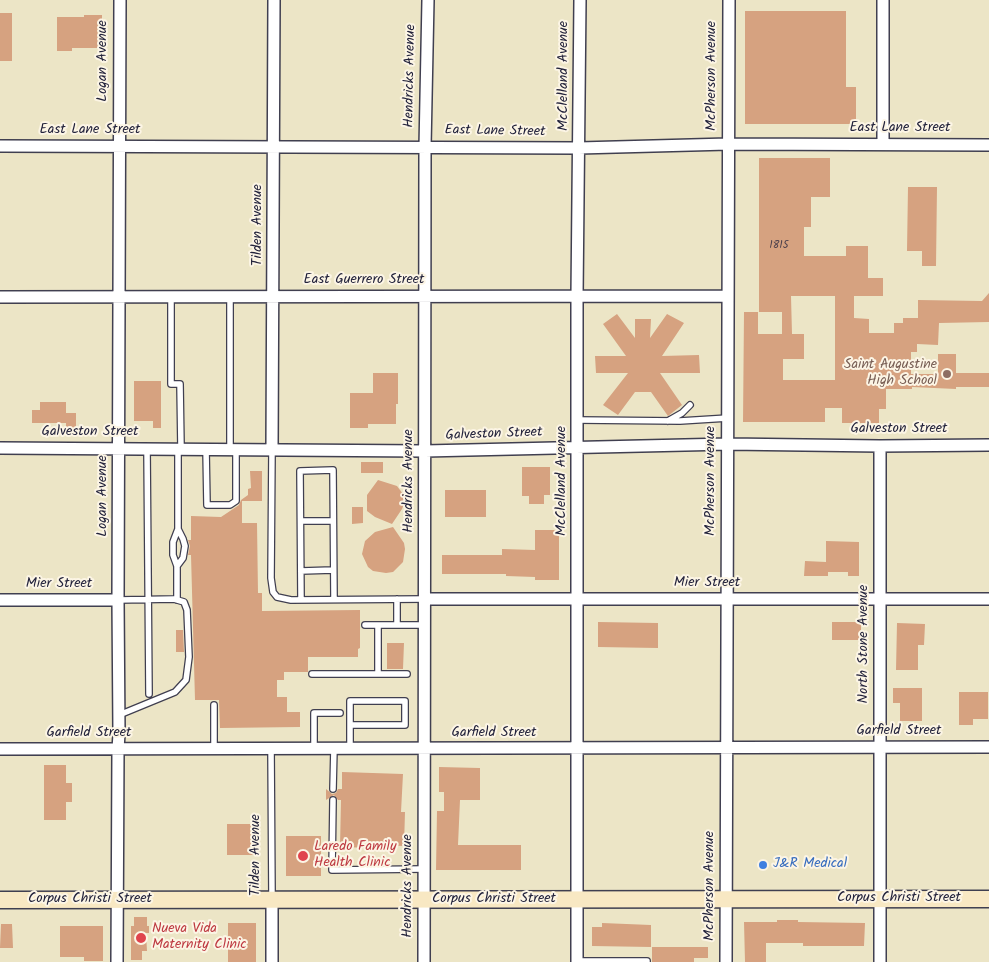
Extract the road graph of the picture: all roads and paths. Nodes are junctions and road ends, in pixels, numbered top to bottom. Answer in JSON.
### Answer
{"nodes":[{"id":1,"x":120,"y":0,"type":"edge"},
{"id":2,"x":274,"y":0,"type":"edge"},
{"id":3,"x":428,"y":0,"type":"edge"},
{"id":4,"x":580,"y":0,"type":"edge"},
{"id":5,"x":728,"y":0,"type":"edge"},
{"id":6,"x":883,"y":0,"type":"edge"},
{"id":7,"x":883,"y":143,"type":"junction"},
{"id":8,"x":728,"y":144,"type":"junction"},
{"id":9,"x":989,"y":145,"type":"edge"},
{"id":10,"x":0,"y":146,"type":"edge"},
{"id":11,"x":119,"y":147,"type":"junction"},
{"id":12,"x":274,"y":147,"type":"junction"},
{"id":13,"x":425,"y":147,"type":"junction"},
{"id":14,"x":579,"y":148,"type":"junction"},
{"id":15,"x":230,"y":296,"type":"junction"},
{"id":16,"x":273,"y":296,"type":"junction"},
{"id":17,"x":425,"y":296,"type":"junction"},
{"id":18,"x":577,"y":296,"type":"junction"},
{"id":19,"x":728,"y":296,"type":"junction"},
{"id":20,"x":0,"y":297,"type":"edge"},
{"id":21,"x":119,"y":297,"type":"junction"},
{"id":22,"x":171,"y":297,"type":"junction"},
{"id":23,"x":690,"y":405,"type":"dead end"},
{"id":24,"x":728,"y":418,"type":"junction"},
{"id":25,"x":578,"y":420,"type":"junction"},
{"id":26,"x":668,"y":421,"type":"junction"},
{"id":27,"x":728,"y":444,"type":"junction"},
{"id":28,"x":989,"y":445,"type":"edge"},
{"id":29,"x":880,"y":446,"type":"junction"},
{"id":30,"x":578,"y":447,"type":"junction"},
{"id":31,"x":0,"y":448,"type":"edge"},
{"id":32,"x":119,"y":448,"type":"junction"},
{"id":33,"x":147,"y":448,"type":"junction"},
{"id":34,"x":179,"y":448,"type":"junction"},
{"id":35,"x":206,"y":449,"type":"junction"},
{"id":36,"x":233,"y":449,"type":"junction"},
{"id":37,"x":272,"y":449,"type":"junction"},
{"id":38,"x":425,"y":452,"type":"junction"},
{"id":39,"x":333,"y":520,"type":"junction"},
{"id":40,"x":301,"y":521,"type":"junction"},
{"id":41,"x":178,"y":529,"type":"junction"},
{"id":42,"x":177,"y":566,"type":"junction"},
{"id":43,"x":301,"y":570,"type":"junction"},
{"id":44,"x":333,"y":570,"type":"junction"},
{"id":45,"x":424,"y":598,"type":"junction"},
{"id":46,"x":149,"y":599,"type":"junction"},
{"id":47,"x":334,"y":599,"type":"junction"},
{"id":48,"x":397,"y":599,"type":"junction"},
{"id":49,"x":577,"y":599,"type":"junction"},
{"id":50,"x":726,"y":599,"type":"junction"},
{"id":51,"x":879,"y":599,"type":"junction"},
{"id":52,"x":989,"y":599,"type":"edge"},
{"id":53,"x":0,"y":600,"type":"edge"},
{"id":54,"x":118,"y":600,"type":"junction"},
{"id":55,"x":177,"y":600,"type":"junction"},
{"id":56,"x":301,"y":600,"type":"junction"},
{"id":57,"x":365,"y":625,"type":"dead end"},
{"id":58,"x":378,"y":625,"type":"junction"},
{"id":59,"x":397,"y":625,"type":"junction"},
{"id":60,"x":424,"y":625,"type":"junction"},
{"id":61,"x":312,"y":674,"type":"dead end"},
{"id":62,"x":378,"y":674,"type":"junction"},
{"id":63,"x":407,"y":674,"type":"dead end"},
{"id":64,"x":149,"y":694,"type":"dead end"},
{"id":65,"x":214,"y":704,"type":"dead end"},
{"id":66,"x":340,"y":713,"type":"dead end"},
{"id":67,"x":119,"y":715,"type":"junction"},
{"id":68,"x":350,"y":725,"type":"junction"},
{"id":69,"x":880,"y":747,"type":"junction"},
{"id":70,"x":989,"y":747,"type":"edge"},
{"id":71,"x":214,"y":748,"type":"junction"},
{"id":72,"x":271,"y":748,"type":"junction"},
{"id":73,"x":314,"y":748,"type":"junction"},
{"id":74,"x":334,"y":748,"type":"junction"},
{"id":75,"x":350,"y":748,"type":"junction"},
{"id":76,"x":577,"y":748,"type":"junction"},
{"id":77,"x":0,"y":749,"type":"edge"},
{"id":78,"x":118,"y":749,"type":"junction"},
{"id":79,"x":425,"y":749,"type":"junction"},
{"id":80,"x":726,"y":749,"type":"junction"},
{"id":81,"x":333,"y":789,"type":"dead end"},
{"id":82,"x":333,"y":800,"type":"dead end"},
{"id":83,"x":424,"y":870,"type":"junction"},
{"id":84,"x":0,"y":900,"type":"edge"},
{"id":85,"x":117,"y":900,"type":"junction"},
{"id":86,"x":272,"y":900,"type":"junction"},
{"id":87,"x":424,"y":900,"type":"junction"},
{"id":88,"x":577,"y":900,"type":"junction"},
{"id":89,"x":726,"y":900,"type":"junction"},
{"id":90,"x":880,"y":900,"type":"junction"},
{"id":91,"x":989,"y":900,"type":"edge"},
{"id":92,"x":117,"y":962,"type":"edge"},
{"id":93,"x":272,"y":962,"type":"edge"},
{"id":94,"x":424,"y":962,"type":"edge"},
{"id":95,"x":577,"y":962,"type":"edge"},
{"id":96,"x":647,"y":962,"type":"edge"},
{"id":97,"x":726,"y":962,"type":"edge"},
{"id":98,"x":880,"y":962,"type":"edge"}],
"edges":[{"from":1,"to":11,"type":"street","name":"Logan Avenue"},
{"from":2,"to":12,"type":"street","name":"Tilden Avenue"},
{"from":3,"to":13,"type":"street","name":"Hendricks Avenue"},
{"from":4,"to":14,"type":"street","name":"McClelland Avenue"},
{"from":5,"to":8,"type":"street","name":"McPherson Avenue"},
{"from":6,"to":7,"type":"street"},
{"from":7,"to":8,"type":"street","name":"East Lane Street"},
{"from":7,"to":9,"type":"street","name":"East Lane Street"},
{"from":8,"to":14,"type":"street","name":"East Lane Street"},
{"from":8,"to":19,"type":"street","name":"McPherson Avenue"},
{"from":10,"to":11,"type":"street","name":"East Lane Street"},
{"from":11,"to":12,"type":"street","name":"East Lane Street"},
{"from":11,"to":21,"type":"street","name":"Logan Avenue"},
{"from":12,"to":13,"type":"street","name":"East Lane Street"},
{"from":12,"to":16,"type":"street","name":"Tilden Avenue"},
{"from":13,"to":14,"type":"street","name":"East Lane Street"},
{"from":13,"to":17,"type":"street","name":"Hendricks Avenue"},
{"from":14,"to":18,"type":"street","name":"McClelland Avenue"},
{"from":15,"to":16,"type":"street","name":"East Guerrero Street"},
{"from":15,"to":22,"type":"street","name":"East Guerrero Street"},
{"from":15,"to":36,"type":"lane"},
{"from":16,"to":17,"type":"street","name":"East Guerrero Street"},
{"from":16,"to":37,"type":"street","name":"Tilden Avenue"},
{"from":17,"to":18,"type":"street","name":"East Guerrero Street"},
{"from":17,"to":38,"type":"street","name":"Hendricks Avenue"},
{"from":18,"to":19,"type":"street","name":"East Guerrero Street"},
{"from":18,"to":25,"type":"street","name":"McClelland Avenue"},
{"from":19,"to":24,"type":"street","name":"McPherson Avenue"},
{"from":20,"to":21,"type":"street","name":"East Guerrero Street"},
{"from":21,"to":22,"type":"street","name":"East Guerrero Street"},
{"from":21,"to":32,"type":"street","name":"Logan Avenue"},
{"from":22,"to":34,"type":"lane"},
{"from":23,"to":26,"type":"lane"},
{"from":24,"to":26,"type":"lane"},
{"from":24,"to":27,"type":"street","name":"McPherson Avenue"},
{"from":25,"to":26,"type":"lane"},
{"from":25,"to":30,"type":"street","name":"McClelland Avenue"},
{"from":27,"to":29,"type":"street","name":"Galveston Street"},
{"from":27,"to":30,"type":"street","name":"Galveston Street"},
{"from":27,"to":50,"type":"street","name":"McPherson Avenue"},
{"from":28,"to":29,"type":"street","name":"Galveston Street"},
{"from":29,"to":51,"type":"street","name":"North Stone Avenue"},
{"from":30,"to":38,"type":"street","name":"Galveston Street"},
{"from":30,"to":49,"type":"street","name":"McClelland Avenue"},
{"from":31,"to":32,"type":"street","name":"Galveston Street"},
{"from":32,"to":33,"type":"street","name":"Galveston Street"},
{"from":32,"to":54,"type":"street","name":"Logan Avenue"},
{"from":33,"to":34,"type":"street","name":"Galveston Street"},
{"from":33,"to":46,"type":"lane"},
{"from":34,"to":35,"type":"street","name":"Galveston Street"},
{"from":34,"to":41,"type":"lane"},
{"from":35,"to":36,"type":"street","name":"Galveston Street"},
{"from":35,"to":36,"type":"lane"},
{"from":36,"to":37,"type":"street","name":"Galveston Street"},
{"from":37,"to":38,"type":"street","name":"Galveston Street"},
{"from":37,"to":56,"type":"lane"},
{"from":38,"to":45,"type":"street","name":"Hendricks Avenue"},
{"from":39,"to":40,"type":"lane"},
{"from":39,"to":40,"type":"lane"},
{"from":39,"to":44,"type":"lane"},
{"from":40,"to":43,"type":"lane"},
{"from":41,"to":42,"type":"lane"},
{"from":41,"to":42,"type":"lane"},
{"from":42,"to":55,"type":"lane"},
{"from":43,"to":44,"type":"lane"},
{"from":43,"to":56,"type":"lane"},
{"from":44,"to":47,"type":"lane"},
{"from":45,"to":48,"type":"lane"},
{"from":45,"to":49,"type":"street","name":"Mier Street"},
{"from":45,"to":60,"type":"street","name":"Hendricks Avenue"},
{"from":46,"to":54,"type":"lane"},
{"from":46,"to":55,"type":"lane"},
{"from":46,"to":64,"type":"lane"},
{"from":47,"to":48,"type":"lane"},
{"from":47,"to":56,"type":"lane"},
{"from":48,"to":59,"type":"lane"},
{"from":49,"to":50,"type":"street","name":"Mier Street"},
{"from":49,"to":76,"type":"street","name":"McClelland Avenue"},
{"from":50,"to":51,"type":"street","name":"Mier Street"},
{"from":50,"to":80,"type":"street","name":"McPherson Avenue"},
{"from":51,"to":52,"type":"street","name":"Mier Street"},
{"from":51,"to":69,"type":"street","name":"North Stone Avenue"},
{"from":53,"to":54,"type":"street","name":"Mier Street"},
{"from":54,"to":67,"type":"street","name":"Logan Avenue"},
{"from":55,"to":67,"type":"lane"},
{"from":57,"to":58,"type":"lane"},
{"from":58,"to":59,"type":"lane"},
{"from":58,"to":62,"type":"lane"},
{"from":59,"to":60,"type":"lane"},
{"from":60,"to":79,"type":"street","name":"Hendricks Avenue"},
{"from":61,"to":62,"type":"lane"},
{"from":62,"to":63,"type":"lane"},
{"from":65,"to":71,"type":"lane"},
{"from":66,"to":73,"type":"lane"},
{"from":67,"to":78,"type":"street","name":"Logan Avenue"},
{"from":68,"to":68,"type":"lane"},
{"from":68,"to":75,"type":"lane"},
{"from":69,"to":70,"type":"street","name":"Garfield Street"},
{"from":69,"to":80,"type":"street","name":"Garfield Street"},
{"from":69,"to":90,"type":"street","name":"North Stone Avenue"},
{"from":71,"to":72,"type":"street","name":"Garfield Street"},
{"from":71,"to":78,"type":"street","name":"Garfield Street"},
{"from":72,"to":73,"type":"street","name":"Garfield Street"},
{"from":72,"to":86,"type":"lane","name":"Tilden Avenue"},
{"from":73,"to":74,"type":"street","name":"Garfield Street"},
{"from":74,"to":75,"type":"street","name":"Garfield Street"},
{"from":74,"to":81,"type":"lane"},
{"from":75,"to":79,"type":"street","name":"Garfield Street"},
{"from":76,"to":79,"type":"street","name":"Garfield Street"},
{"from":76,"to":80,"type":"street","name":"Garfield Street"},
{"from":76,"to":88,"type":"street","name":"McClelland Avenue"},
{"from":77,"to":78,"type":"street","name":"Garfield Street"},
{"from":78,"to":85,"type":"street","name":"Logan Avenue"},
{"from":79,"to":83,"type":"street","name":"Hendricks Avenue"},
{"from":80,"to":89,"type":"street","name":"McPherson Avenue"},
{"from":82,"to":83,"type":"lane"},
{"from":83,"to":87,"type":"street","name":"Hendricks Avenue"},
{"from":84,"to":85,"type":"main road","name":"Corpus Christi Street"},
{"from":85,"to":86,"type":"main road","name":"Corpus Christi Street"},
{"from":85,"to":92,"type":"street","name":"Logan Avenue"},
{"from":86,"to":87,"type":"main road","name":"Corpus Christi Street"},
{"from":86,"to":93,"type":"street","name":"Tilden Avenue"},
{"from":87,"to":88,"type":"main road","name":"Corpus Christi Street"},
{"from":87,"to":94,"type":"street","name":"Hendricks Avenue"},
{"from":88,"to":89,"type":"main road","name":"Corpus Christi Street"},
{"from":88,"to":95,"type":"street","name":"McClelland Avenue"},
{"from":89,"to":90,"type":"main road","name":"Corpus Christi Street"},
{"from":89,"to":97,"type":"street","name":"McPherson Avenue"},
{"from":90,"to":91,"type":"main road","name":"Corpus Christi Street"},
{"from":90,"to":98,"type":"street","name":"North Stone Avenue"},
{"from":95,"to":96,"type":"lane"}]}
